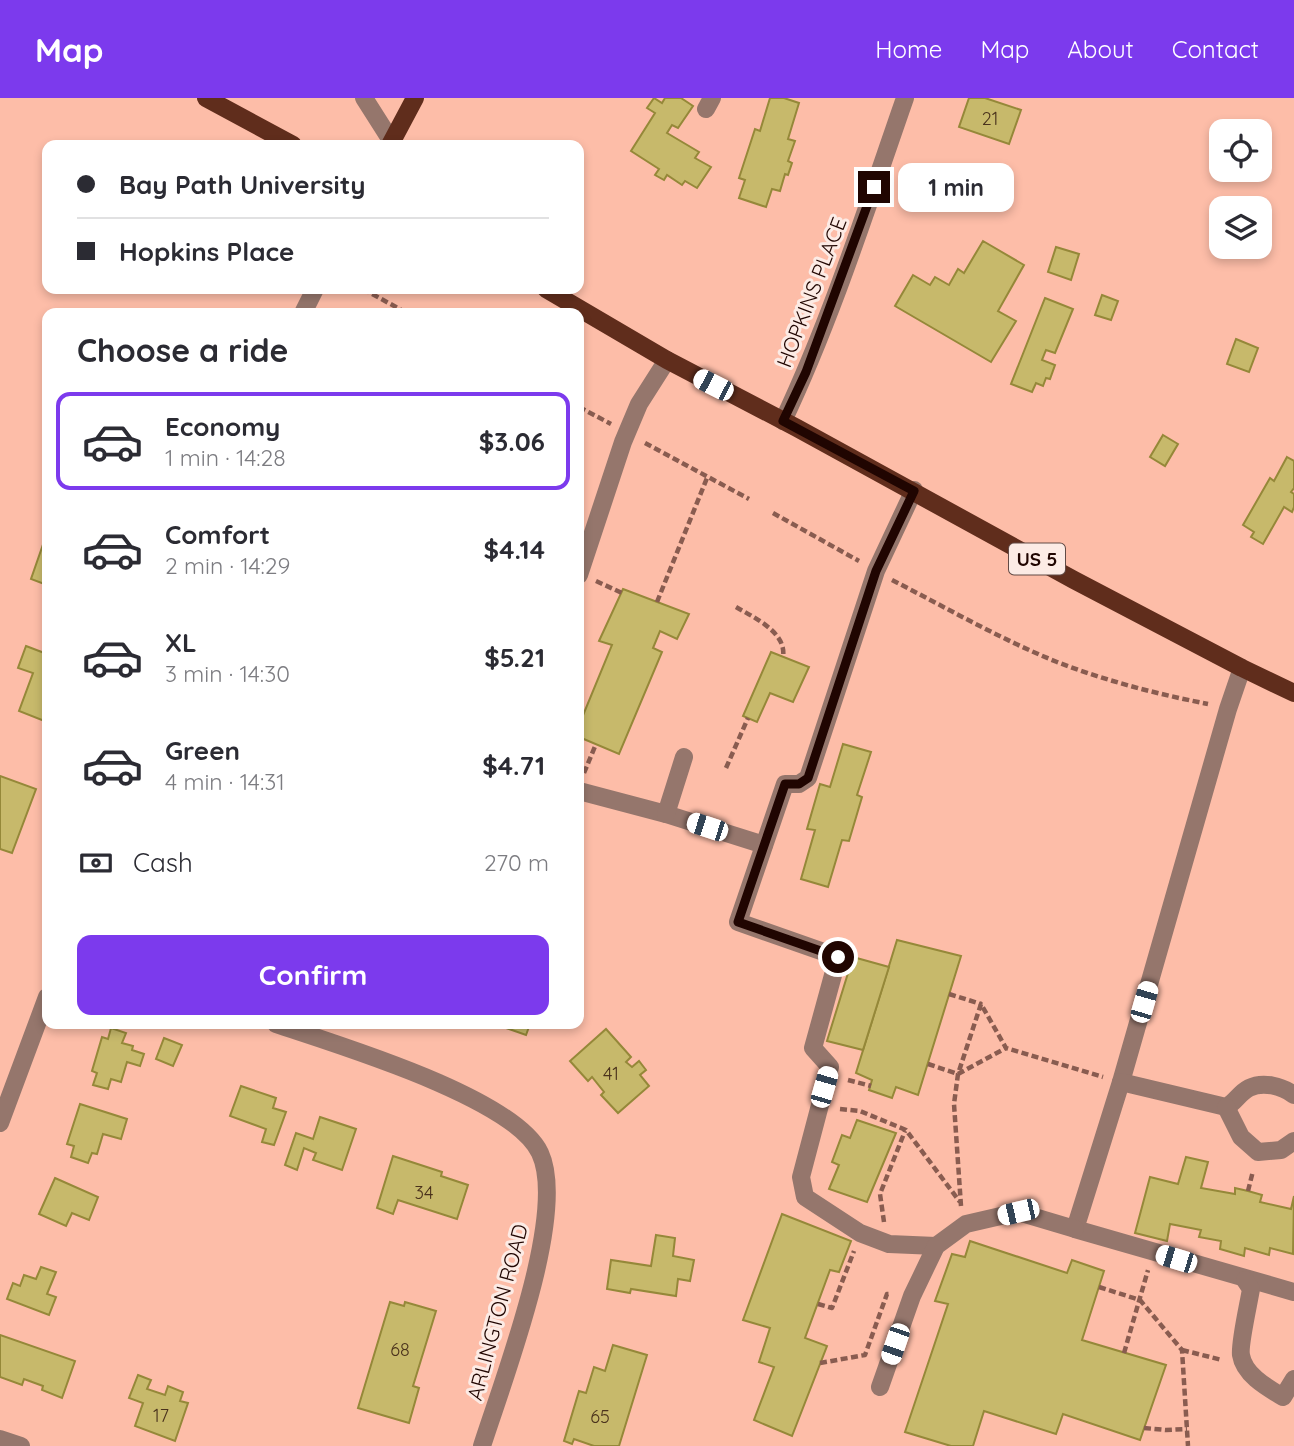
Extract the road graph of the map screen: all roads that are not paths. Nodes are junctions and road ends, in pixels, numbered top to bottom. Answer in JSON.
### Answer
{"nodes":[{"id":1,"x":206,"y":98,"type":"edge"},
{"id":2,"x":364,"y":98,"type":"edge"},
{"id":3,"x":415,"y":98,"type":"edge"},
{"id":4,"x":905,"y":98,"type":"edge"},
{"id":5,"x":284,"y":140,"type":"edge"},
{"id":6,"x":389,"y":140,"type":"edge"},
{"id":7,"x":393,"y":140,"type":"edge"},
{"id":8,"x":555,"y":294,"type":"edge"},
{"id":9,"x":578,"y":308,"type":"edge"},
{"id":10,"x":584,"y":311,"type":"edge"},
{"id":11,"x":667,"y":360,"type":"junction"},
{"id":12,"x":783,"y":421,"type":"junction"},
{"id":13,"x":914,"y":491,"type":"junction"},
{"id":14,"x":584,"y":560,"type":"edge"},
{"id":15,"x":1242,"y":668,"type":"junction"},
{"id":16,"x":1294,"y":692,"type":"edge"},
{"id":17,"x":684,"y":757,"type":"dead end"},
{"id":18,"x":584,"y":792,"type":"edge"},
{"id":19,"x":666,"y":814,"type":"junction"},
{"id":20,"x":764,"y":845,"type":"junction"},
{"id":21,"x":42,"y":1010,"type":"edge"},
{"id":22,"x":290,"y":1029,"type":"edge"},
{"id":23,"x":1121,"y":1082,"type":"junction"},
{"id":24,"x":1294,"y":1095,"type":"edge"},
{"id":25,"x":1226,"y":1107,"type":"junction"},
{"id":26,"x":0,"y":1123,"type":"edge"},
{"id":27,"x":1294,"y":1141,"type":"edge"},
{"id":28,"x":1075,"y":1228,"type":"junction"},
{"id":29,"x":936,"y":1246,"type":"junction"},
{"id":30,"x":1245,"y":1280,"type":"junction"},
{"id":31,"x":1294,"y":1292,"type":"edge"},
{"id":32,"x":1294,"y":1379,"type":"edge"},
{"id":33,"x":880,"y":1387,"type":"dead end"},
{"id":34,"x":0,"y":1438,"type":"edge"},
{"id":35,"x":21,"y":1446,"type":"edge"},
{"id":36,"x":482,"y":1446,"type":"edge"}],
"edges":[{"from":1,"to":5,"type":"main road"},
{"from":2,"to":6,"type":"street"},
{"from":3,"to":7,"type":"main road"},
{"from":4,"to":12,"type":"street","name":"HOPKINS PLACE"},
{"from":8,"to":9,"type":"main road","number":"US 5"},
{"from":10,"to":11,"type":"main road","number":"US 5"},
{"from":11,"to":12,"type":"main road","number":"US 5"},
{"from":11,"to":14,"type":"street"},
{"from":12,"to":13,"type":"main road","number":"US 5"},
{"from":13,"to":15,"type":"main road","number":"US 5"},
{"from":13,"to":20,"type":"street"},
{"from":15,"to":16,"type":"main road","number":"US 5"},
{"from":15,"to":23,"type":"street"},
{"from":17,"to":19,"type":"street"},
{"from":18,"to":19,"type":"street"},
{"from":19,"to":20,"type":"street"},
{"from":20,"to":29,"type":"street"},
{"from":21,"to":26,"type":"street"},
{"from":22,"to":36,"type":"street","name":"ARLINGTON ROAD"},
{"from":23,"to":25,"type":"street"},
{"from":23,"to":28,"type":"street"},
{"from":24,"to":25,"type":"street"},
{"from":25,"to":27,"type":"street"},
{"from":28,"to":29,"type":"street"},
{"from":28,"to":30,"type":"street"},
{"from":29,"to":33,"type":"street"},
{"from":30,"to":31,"type":"street"},
{"from":30,"to":32,"type":"street"},
{"from":34,"to":35,"type":"street"}]}
